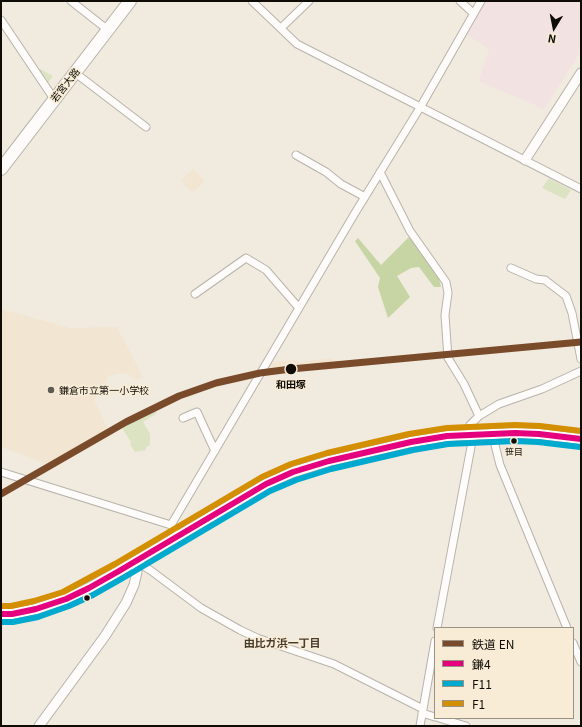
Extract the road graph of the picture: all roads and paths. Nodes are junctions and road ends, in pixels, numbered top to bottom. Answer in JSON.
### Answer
{"nodes":[{"id":1,"x":72,"y":1,"type":"edge"},
{"id":2,"x":130,"y":1,"type":"edge"},
{"id":3,"x":252,"y":1,"type":"edge"},
{"id":4,"x":309,"y":1,"type":"edge"},
{"id":5,"x":460,"y":1,"type":"edge"},
{"id":6,"x":481,"y":1,"type":"edge"},
{"id":7,"x":473,"y":13,"type":"junction"},
{"id":8,"x":1,"y":20,"type":"edge"},
{"id":9,"x":281,"y":28,"type":"junction"},
{"id":10,"x":108,"y":30,"type":"junction"},
{"id":11,"x":74,"y":72,"type":"junction"},
{"id":12,"x":581,"y":73,"type":"edge"},
{"id":13,"x":54,"y":98,"type":"junction"},
{"id":14,"x":421,"y":106,"type":"junction"},
{"id":15,"x":146,"y":127,"type":"dead end"},
{"id":16,"x":296,"y":155,"type":"dead end"},
{"id":17,"x":525,"y":160,"type":"junction"},
{"id":18,"x":1,"y":169,"type":"edge"},
{"id":19,"x":380,"y":172,"type":"junction"},
{"id":20,"x":581,"y":189,"type":"edge"},
{"id":21,"x":365,"y":197,"type":"junction"},
{"id":22,"x":511,"y":268,"type":"dead end"},
{"id":23,"x":195,"y":294,"type":"dead end"},
{"id":24,"x":299,"y":308,"type":"junction"},
{"id":25,"x":581,"y":359,"type":"edge"},
{"id":26,"x":581,"y":371,"type":"edge"},
{"id":27,"x":479,"y":416,"type":"junction"},
{"id":28,"x":183,"y":418,"type":"dead end"},
{"id":29,"x":492,"y":433,"type":"junction"},
{"id":30,"x":472,"y":434,"type":"junction"},
{"id":31,"x":581,"y":439,"type":"edge"},
{"id":32,"x":215,"y":451,"type":"junction"},
{"id":33,"x":1,"y":472,"type":"edge"},
{"id":34,"x":171,"y":526,"type":"junction"},
{"id":35,"x":177,"y":536,"type":"junction"},
{"id":36,"x":135,"y":561,"type":"junction"},
{"id":37,"x":1,"y":614,"type":"edge"},
{"id":38,"x":437,"y":627,"type":"edge"},
{"id":39,"x":567,"y":627,"type":"edge"},
{"id":40,"x":574,"y":645,"type":"edge"},
{"id":41,"x":434,"y":646,"type":"edge"},
{"id":42,"x":581,"y":660,"type":"edge"},
{"id":43,"x":422,"y":711,"type":"junction"},
{"id":44,"x":434,"y":717,"type":"edge"},
{"id":45,"x":442,"y":719,"type":"edge"},
{"id":46,"x":39,"y":726,"type":"edge"},
{"id":47,"x":420,"y":726,"type":"edge"},
{"id":48,"x":466,"y":726,"type":"edge"}],
"edges":[{"from":1,"to":10,"type":"street"},
{"from":2,"to":10,"type":"main road","name":"若宮大路"},
{"from":3,"to":9,"type":"street"},
{"from":4,"to":9,"type":"street"},
{"from":5,"to":7,"type":"street"},
{"from":6,"to":7,"type":"street"},
{"from":7,"to":14,"type":"street"},
{"from":8,"to":13,"type":"street"},
{"from":9,"to":14,"type":"street"},
{"from":10,"to":11,"type":"main road","name":"若宮大路"},
{"from":11,"to":13,"type":"main road","name":"若宮大路"},
{"from":11,"to":15,"type":"street"},
{"from":12,"to":17,"type":"street"},
{"from":13,"to":18,"type":"main road","name":"若宮大路"},
{"from":14,"to":17,"type":"street"},
{"from":14,"to":19,"type":"street"},
{"from":16,"to":21,"type":"street"},
{"from":17,"to":20,"type":"street"},
{"from":19,"to":21,"type":"street"},
{"from":19,"to":27,"type":"street"},
{"from":21,"to":24,"type":"street"},
{"from":22,"to":25,"type":"street"},
{"from":23,"to":24,"type":"street"},
{"from":24,"to":32,"type":"street"},
{"from":26,"to":27,"type":"street"},
{"from":27,"to":30,"type":"street"},
{"from":28,"to":32,"type":"street"},
{"from":29,"to":30,"type":"main road"},
{"from":29,"to":31,"type":"main road"},
{"from":29,"to":39,"type":"street"},
{"from":30,"to":35,"type":"main road"},
{"from":30,"to":38,"type":"street"},
{"from":32,"to":34,"type":"street"},
{"from":33,"to":34,"type":"street"},
{"from":34,"to":35,"type":"street"},
{"from":35,"to":36,"type":"main road"},
{"from":36,"to":37,"type":"main road"},
{"from":36,"to":43,"type":"street"},
{"from":36,"to":46,"type":"street"},
{"from":40,"to":42,"type":"street"},
{"from":41,"to":43,"type":"street"},
{"from":43,"to":44,"type":"street"},
{"from":43,"to":47,"type":"street"},
{"from":45,"to":48,"type":"street"}]}
